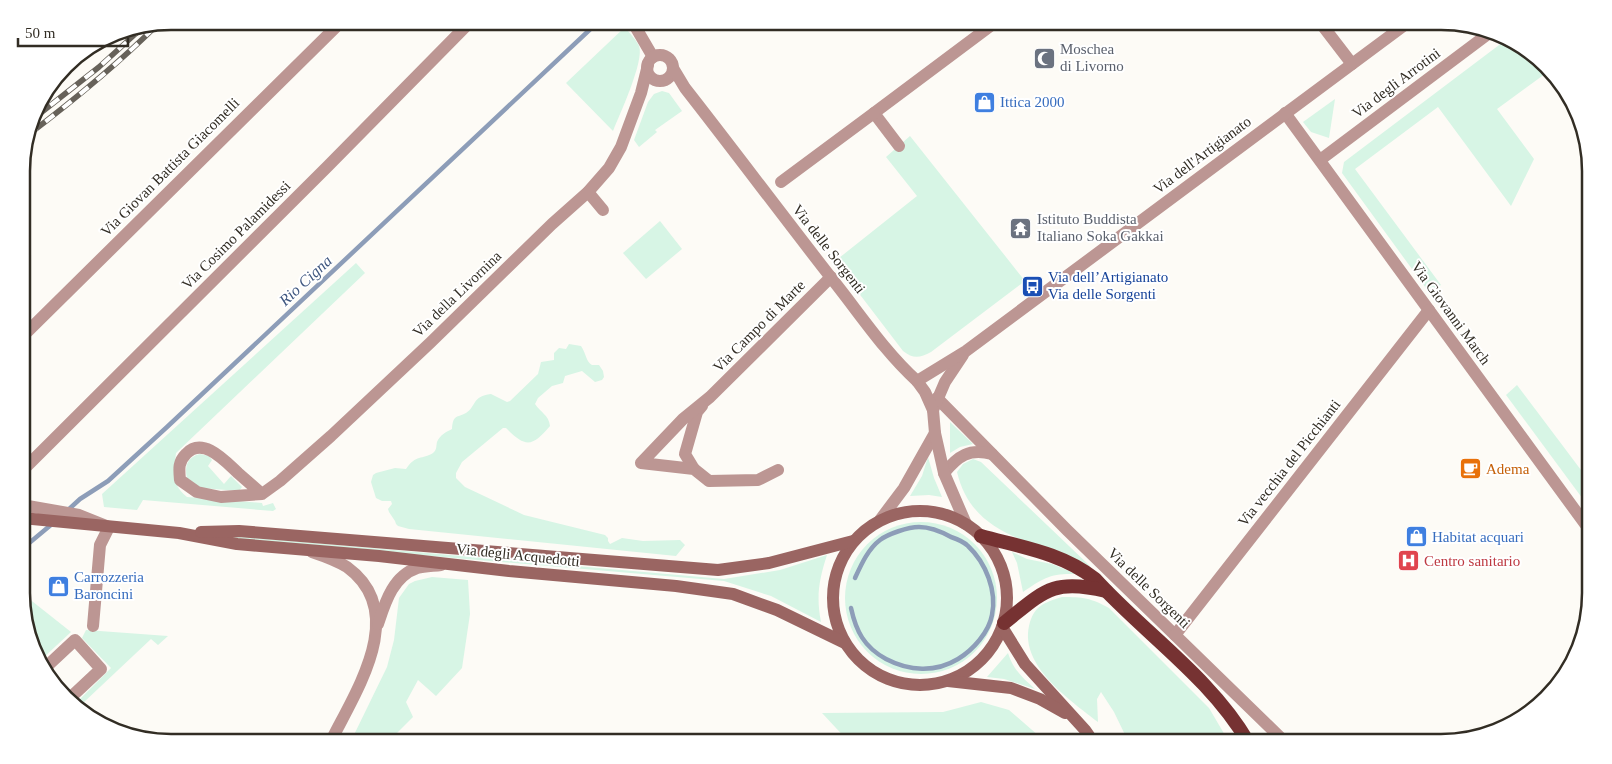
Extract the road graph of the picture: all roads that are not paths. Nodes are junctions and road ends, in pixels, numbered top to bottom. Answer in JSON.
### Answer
{"nodes":[{"id":1,"x":333,"y":30,"type":"edge"},
{"id":2,"x":462,"y":30,"type":"edge"},
{"id":3,"x":636,"y":30,"type":"edge"},
{"id":4,"x":985,"y":30,"type":"edge"},
{"id":5,"x":1327,"y":30,"type":"edge"},
{"id":6,"x":1398,"y":30,"type":"edge"},
{"id":7,"x":1484,"y":37,"type":"edge"},
{"id":8,"x":650,"y":61,"type":"junction"},
{"id":9,"x":1352,"y":64,"type":"junction"},
{"id":10,"x":667,"y":76,"type":"junction"},
{"id":11,"x":641,"y":93,"type":"junction"},
{"id":12,"x":874,"y":113,"type":"junction"},
{"id":13,"x":1285,"y":113,"type":"junction"},
{"id":14,"x":899,"y":146,"type":"dead end"},
{"id":15,"x":1320,"y":160,"type":"junction"},
{"id":16,"x":781,"y":182,"type":"dead end"},
{"id":17,"x":588,"y":192,"type":"junction"},
{"id":18,"x":603,"y":210,"type":"dead end"},
{"id":19,"x":831,"y":277,"type":"junction"},
{"id":20,"x":1429,"y":310,"type":"junction"},
{"id":21,"x":30,"y":329,"type":"edge"},
{"id":22,"x":966,"y":351,"type":"junction"},
{"id":23,"x":917,"y":381,"type":"junction"},
{"id":24,"x":710,"y":397,"type":"junction"},
{"id":25,"x":935,"y":404,"type":"junction"},
{"id":26,"x":935,"y":433,"type":"junction"},
{"id":27,"x":992,"y":454,"type":"junction"},
{"id":28,"x":30,"y":462,"type":"edge"},
{"id":29,"x":694,"y":468,"type":"junction"},
{"id":30,"x":778,"y":470,"type":"dead end"},
{"id":31,"x":944,"y":473,"type":"junction"},
{"id":32,"x":262,"y":494,"type":"junction"},
{"id":33,"x":30,"y":509,"type":"edge"},
{"id":34,"x":42,"y":515,"type":"junction"},
{"id":35,"x":30,"y":517,"type":"edge"},
{"id":36,"x":880,"y":520,"type":"junction"},
{"id":37,"x":1582,"y":520,"type":"edge"},
{"id":38,"x":966,"y":524,"type":"junction"},
{"id":39,"x":109,"y":527,"type":"junction"},
{"id":40,"x":179,"y":533,"type":"junction"},
{"id":41,"x":981,"y":536,"type":"junction"},
{"id":42,"x":853,"y":541,"type":"junction"},
{"id":43,"x":307,"y":550,"type":"junction"},
{"id":44,"x":450,"y":564,"type":"junction"},
{"id":45,"x":1106,"y":591,"type":"junction"},
{"id":46,"x":1003,"y":625,"type":"junction"},
{"id":47,"x":92,"y":626,"type":"dead end"},
{"id":48,"x":376,"y":629,"type":"junction"},
{"id":49,"x":1175,"y":635,"type":"junction"},
{"id":50,"x":845,"y":643,"type":"junction"},
{"id":51,"x":49,"y":664,"type":"edge"},
{"id":52,"x":947,"y":681,"type":"junction"},
{"id":53,"x":73,"y":695,"type":"edge"},
{"id":54,"x":1075,"y":719,"type":"junction"},
{"id":55,"x":334,"y":734,"type":"edge"},
{"id":56,"x":1087,"y":734,"type":"edge"},
{"id":57,"x":1243,"y":734,"type":"edge"},
{"id":58,"x":1277,"y":734,"type":"edge"}],
"edges":[{"from":1,"to":21,"type":"street","name":"Via Giovan Battista Giacomelli"},
{"from":2,"to":28,"type":"street","name":"Via Cosimo Palamidessi"},
{"from":3,"to":8,"type":"street"},
{"from":4,"to":12,"type":"street"},
{"from":5,"to":9,"type":"street"},
{"from":6,"to":9,"type":"street","name":"Via dell'Artigianato"},
{"from":7,"to":15,"type":"street","name":"Via degli Arrotini"},
{"from":8,"to":10,"type":"street"},
{"from":8,"to":10,"type":"street"},
{"from":8,"to":11,"type":"street","name":"Via della Livornina"},
{"from":9,"to":13,"type":"street","name":"Via dell'Artigianato"},
{"from":10,"to":11,"type":"street"},
{"from":10,"to":19,"type":"street","name":"Via delle Sorgenti"},
{"from":11,"to":17,"type":"street","name":"Via della Livornina"},
{"from":12,"to":14,"type":"street"},
{"from":12,"to":16,"type":"street"},
{"from":13,"to":15,"type":"street","name":"Via Giovanni March"},
{"from":13,"to":22,"type":"street","name":"Via dell'Artigianato"},
{"from":15,"to":20,"type":"street","name":"Via Giovanni March"},
{"from":17,"to":18,"type":"street"},
{"from":17,"to":32,"type":"street","name":"Via della Livornina"},
{"from":19,"to":23,"type":"street","name":"Via delle Sorgenti"},
{"from":19,"to":24,"type":"street","name":"Via Campo di Marte"},
{"from":20,"to":37,"type":"street","name":"Via Giovanni March"},
{"from":20,"to":49,"type":"street","name":"Via vecchia del Picchianti"},
{"from":22,"to":23,"type":"street","name":"Via dell'Artigianato"},
{"from":22,"to":25,"type":"street","name":"Via dell'Artigianato"},
{"from":23,"to":25,"type":"street","name":"Via delle Sorgenti"},
{"from":24,"to":29,"type":"street","name":"Via Campo di Marte"},
{"from":24,"to":29,"type":"street","name":"Via Campo di Marte"},
{"from":25,"to":26,"type":"street","name":"Via delle Sorgenti"},
{"from":25,"to":27,"type":"street","name":"Via delle Sorgenti"},
{"from":26,"to":31,"type":"street","name":"Via delle Sorgenti"},
{"from":26,"to":36,"type":"street"},
{"from":27,"to":31,"type":"street"},
{"from":27,"to":49,"type":"street","name":"Via delle Sorgenti"},
{"from":29,"to":30,"type":"street","name":"Via Campo di Marte"},
{"from":31,"to":38,"type":"street","name":"Via delle Sorgenti"},
{"from":32,"to":32,"type":"street"},
{"from":33,"to":34,"type":"street","name":"Via degli Acquedotti"},
{"from":34,"to":35,"type":"main road","name":"Via degli Acquedotti"},
{"from":34,"to":39,"type":"main road","name":"Via degli Acquedotti"},
{"from":36,"to":38,"type":"main road"},
{"from":36,"to":42,"type":"main road"},
{"from":38,"to":41,"type":"main road"},
{"from":39,"to":40,"type":"main road","name":"Via degli Acquedotti"},
{"from":39,"to":47,"type":"street"},
{"from":40,"to":42,"type":"main road","name":"Via degli Acquedotti"},
{"from":40,"to":43,"type":"main road","name":"Via degli Acquedotti"},
{"from":41,"to":45,"type":"highway"},
{"from":41,"to":46,"type":"main road"},
{"from":42,"to":50,"type":"main road"},
{"from":43,"to":44,"type":"main road","name":"Via degli Acquedotti"},
{"from":43,"to":48,"type":"street"},
{"from":44,"to":48,"type":"street"},
{"from":44,"to":50,"type":"main road","name":"Via degli Acquedotti"},
{"from":45,"to":46,"type":"highway"},
{"from":45,"to":57,"type":"highway"},
{"from":46,"to":52,"type":"main road"},
{"from":46,"to":54,"type":"main road"},
{"from":48,"to":55,"type":"street"},
{"from":49,"to":58,"type":"street","name":"Via delle Sorgenti"},
{"from":50,"to":52,"type":"main road"},
{"from":51,"to":53,"type":"street"},
{"from":52,"to":54,"type":"main road"},
{"from":54,"to":56,"type":"main road"}]}
